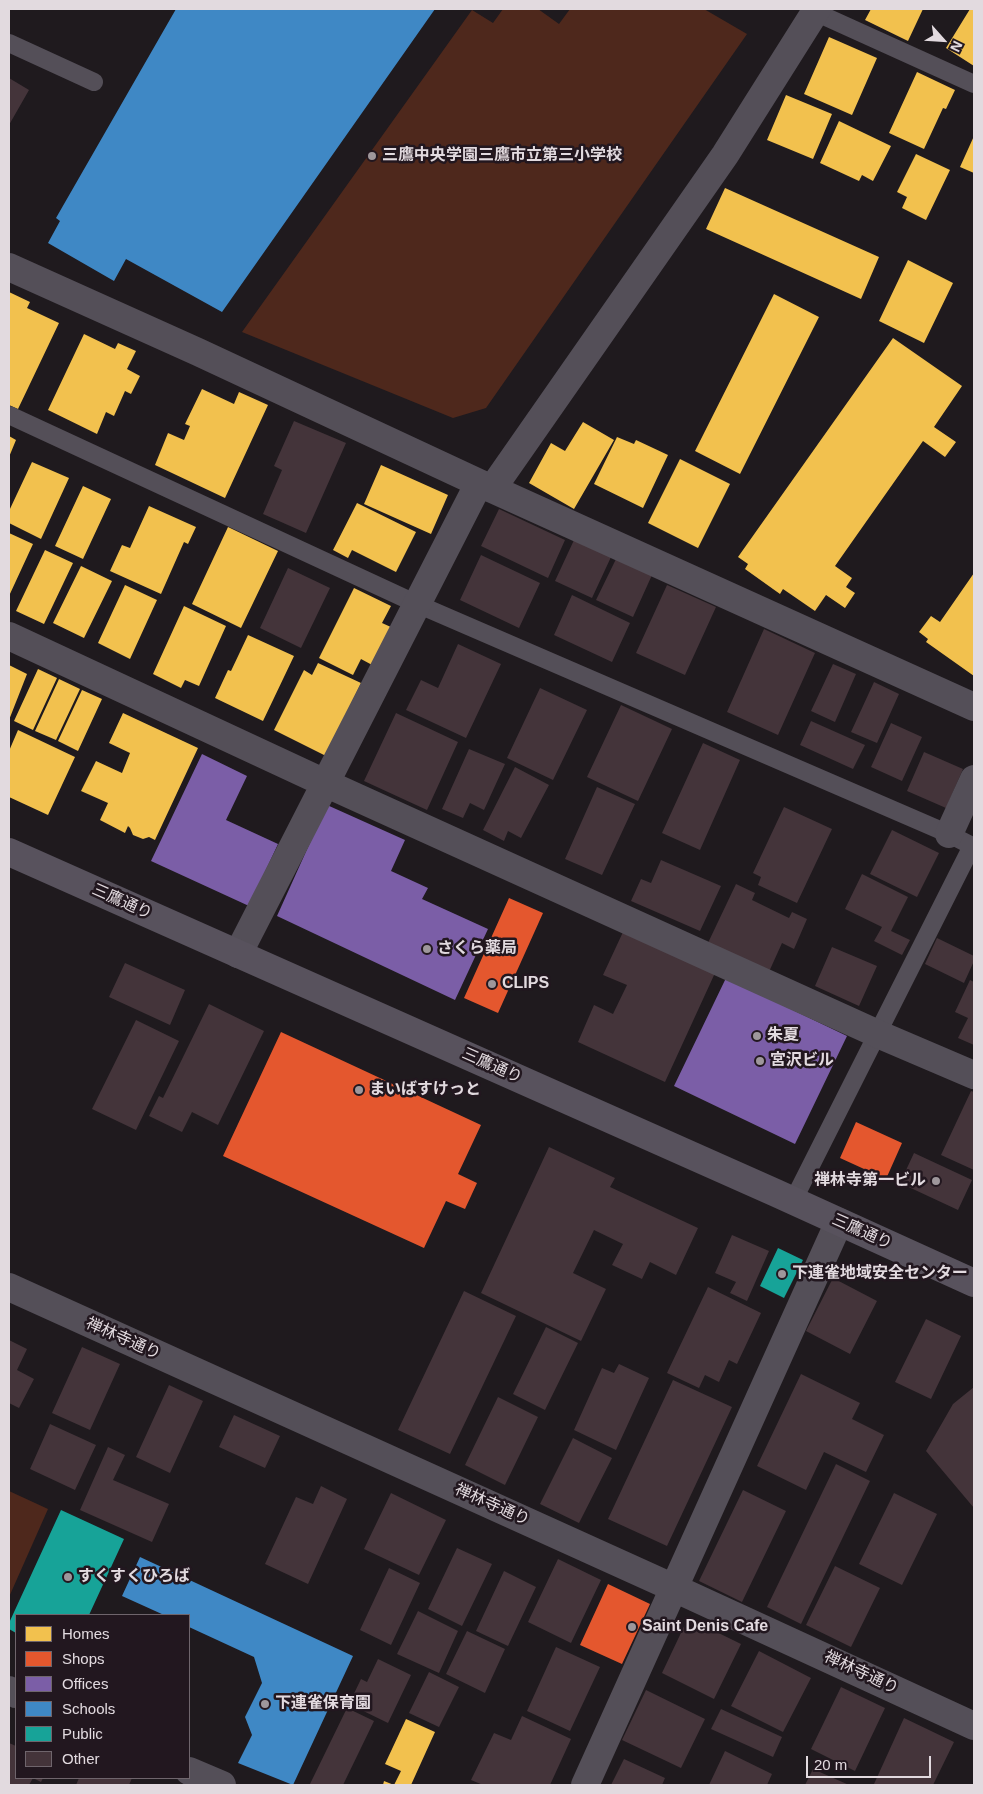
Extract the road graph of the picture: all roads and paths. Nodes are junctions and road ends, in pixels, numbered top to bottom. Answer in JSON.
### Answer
{"nodes":[{"id":1,"x":816,"y":11,"type":"edge"},
{"id":2,"x":9,"y":43,"type":"edge"},
{"id":3,"x":94,"y":82,"type":"dead end"},
{"id":4,"x":974,"y":84,"type":"edge"},
{"id":5,"x":9,"y":267,"type":"edge"},
{"id":6,"x":9,"y":414,"type":"edge"},
{"id":7,"x":485,"y":486,"type":"junction"},
{"id":8,"x":417,"y":604,"type":"junction"},
{"id":9,"x":9,"y":636,"type":"edge"},
{"id":10,"x":974,"y":707,"type":"edge"},
{"id":11,"x":974,"y":779,"type":"edge"},
{"id":12,"x":325,"y":783,"type":"junction"},
{"id":13,"x":965,"y":842,"type":"edge"},
{"id":14,"x":9,"y":852,"type":"edge"},
{"id":15,"x":238,"y":954,"type":"junction"},
{"id":16,"x":878,"y":1034,"type":"junction"},
{"id":17,"x":974,"y":1075,"type":"edge"},
{"id":18,"x":793,"y":1201,"type":"junction"},
{"id":19,"x":839,"y":1222,"type":"junction"},
{"id":20,"x":974,"y":1283,"type":"edge"},
{"id":21,"x":9,"y":1287,"type":"edge"},
{"id":22,"x":674,"y":1588,"type":"junction"},
{"id":23,"x":974,"y":1726,"type":"edge"},
{"id":24,"x":190,"y":1771,"type":"edge"},
{"id":25,"x":222,"y":1785,"type":"edge"},
{"id":26,"x":584,"y":1785,"type":"edge"}],
"edges":[{"from":1,"to":4,"type":"lane"},
{"from":1,"to":7,"type":"street"},
{"from":2,"to":3,"type":"lane"},
{"from":5,"to":7,"type":"street"},
{"from":6,"to":8,"type":"lane"},
{"from":7,"to":8,"type":"street"},
{"from":7,"to":10,"type":"street"},
{"from":8,"to":12,"type":"street"},
{"from":8,"to":13,"type":"lane"},
{"from":9,"to":12,"type":"street"},
{"from":11,"to":13,"type":"street"},
{"from":12,"to":15,"type":"street"},
{"from":12,"to":16,"type":"street"},
{"from":13,"to":16,"type":"lane"},
{"from":14,"to":15,"type":"main road","name":"三鷹通り"},
{"from":15,"to":18,"type":"main road","name":"三鷹通り"},
{"from":16,"to":17,"type":"street"},
{"from":16,"to":18,"type":"lane"},
{"from":18,"to":19,"type":"main road","name":"三鷹通り"},
{"from":19,"to":20,"type":"main road","name":"三鷹通り"},
{"from":19,"to":22,"type":"street"},
{"from":21,"to":22,"type":"street","name":"禅林寺通り"},
{"from":22,"to":23,"type":"street","name":"禅林寺通り"},
{"from":22,"to":26,"type":"street"},
{"from":24,"to":25,"type":"street"}]}
